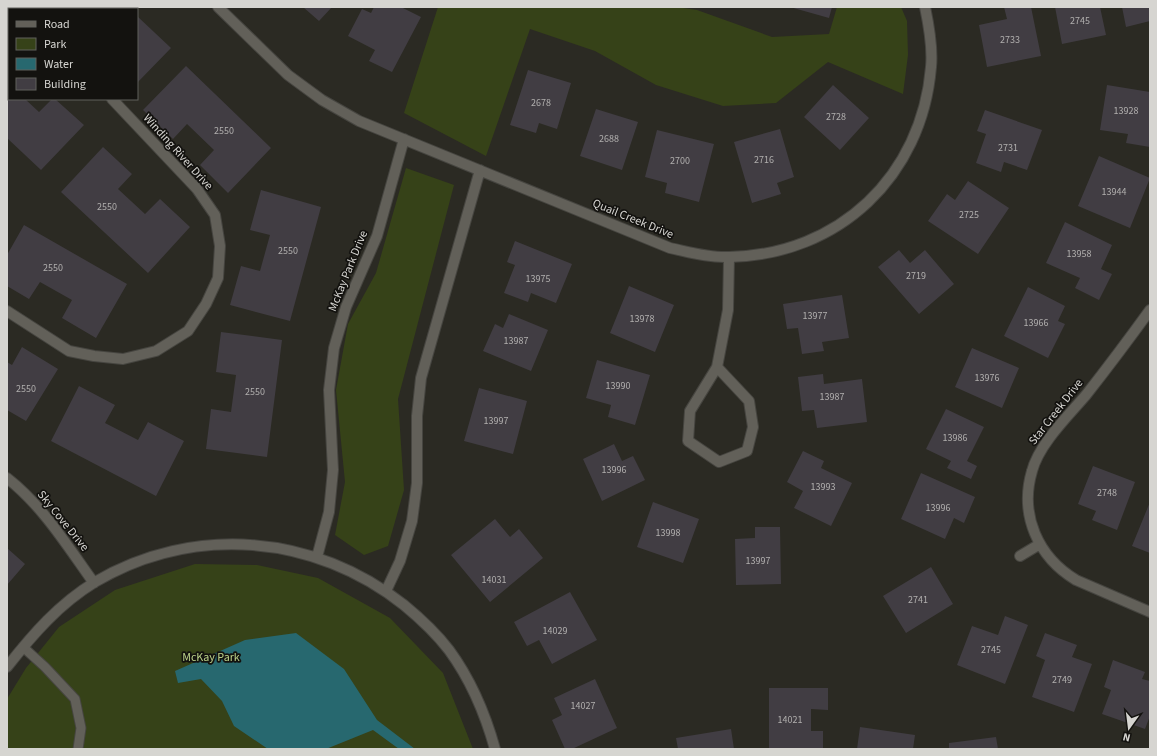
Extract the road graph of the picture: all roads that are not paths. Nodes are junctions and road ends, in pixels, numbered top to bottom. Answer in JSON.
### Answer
{"nodes":[{"id":1,"x":218,"y":7,"type":"edge"},
{"id":2,"x":925,"y":7,"type":"edge"},
{"id":3,"x":113,"y":100,"type":"edge"},
{"id":4,"x":404,"y":139,"type":"junction"},
{"id":5,"x":480,"y":170,"type":"junction"},
{"id":6,"x":729,"y":257,"type":"junction"},
{"id":7,"x":1150,"y":310,"type":"edge"},
{"id":8,"x":7,"y":311,"type":"edge"},
{"id":9,"x":717,"y":367,"type":"junction"},
{"id":10,"x":7,"y":478,"type":"edge"},
{"id":11,"x":1040,"y":544,"type":"junction"},
{"id":12,"x":1020,"y":556,"type":"dead end"},
{"id":13,"x":317,"y":557,"type":"junction"},
{"id":14,"x":94,"y":583,"type":"junction"},
{"id":15,"x":386,"y":591,"type":"junction"},
{"id":16,"x":1150,"y":612,"type":"edge"},
{"id":17,"x":23,"y":647,"type":"junction"},
{"id":18,"x":7,"y":667,"type":"edge"},
{"id":19,"x":78,"y":749,"type":"edge"},
{"id":20,"x":495,"y":749,"type":"edge"}],
"edges":[{"from":1,"to":4,"type":"street","name":"Quail Creek Drive"},
{"from":2,"to":6,"type":"street","name":"Quail Creek Drive"},
{"from":3,"to":8,"type":"street","name":"Winding River Drive"},
{"from":4,"to":5,"type":"street","name":"Quail Creek Drive"},
{"from":4,"to":13,"type":"street","name":"McKay Park Drive"},
{"from":5,"to":6,"type":"street","name":"Quail Creek Drive"},
{"from":5,"to":15,"type":"street"},
{"from":6,"to":9,"type":"street"},
{"from":7,"to":11,"type":"street","name":"Star Creek Drive"},
{"from":9,"to":9,"type":"street"},
{"from":10,"to":14,"type":"street","name":"Sky Cove Drive"},
{"from":11,"to":12,"type":"street"},
{"from":11,"to":16,"type":"street","name":"Star Creek Drive"},
{"from":13,"to":14,"type":"street"},
{"from":13,"to":15,"type":"street"},
{"from":14,"to":17,"type":"street"},
{"from":15,"to":20,"type":"street"},
{"from":17,"to":18,"type":"street"},
{"from":17,"to":19,"type":"lane"}]}
